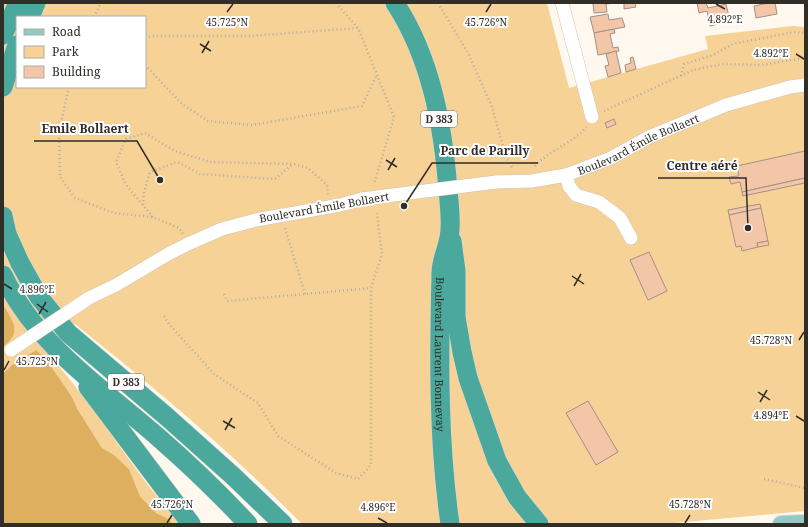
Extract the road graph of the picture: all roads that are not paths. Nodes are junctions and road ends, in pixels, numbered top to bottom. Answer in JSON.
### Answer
{"nodes":[{"id":1,"x":18,"y":3,"type":"edge"},
{"id":2,"x":36,"y":3,"type":"edge"},
{"id":3,"x":394,"y":3,"type":"edge"},
{"id":4,"x":562,"y":3,"type":"edge"},
{"id":5,"x":30,"y":16,"type":"edge"},
{"id":6,"x":3,"y":34,"type":"edge"},
{"id":7,"x":16,"y":48,"type":"edge"},
{"id":8,"x":805,"y":85,"type":"edge"},
{"id":9,"x":3,"y":87,"type":"edge"},
{"id":10,"x":592,"y":117,"type":"road end"},
{"id":11,"x":566,"y":175,"type":"junction"},
{"id":12,"x":3,"y":216,"type":"edge"},
{"id":13,"x":450,"y":230,"type":"junction"},
{"id":14,"x":631,"y":238,"type":"dead end"},
{"id":15,"x":3,"y":274,"type":"edge"},
{"id":16,"x":7,"y":353,"type":"edge"},
{"id":17,"x":78,"y":368,"type":"junction"},
{"id":18,"x":805,"y":523,"type":"edge"},
{"id":19,"x":192,"y":524,"type":"edge"},
{"id":20,"x":248,"y":524,"type":"edge"},
{"id":21,"x":283,"y":524,"type":"edge"},
{"id":22,"x":450,"y":524,"type":"edge"},
{"id":23,"x":539,"y":524,"type":"edge"},
{"id":24,"x":781,"y":524,"type":"edge"}],
"edges":[{"from":1,"to":6,"type":"highway"},
{"from":2,"to":5,"type":"highway"},
{"from":3,"to":13,"type":"highway","name":"Boulevard Laurent Bonnevay","number":"D 383"},
{"from":4,"to":10,"type":"street"},
{"from":7,"to":9,"type":"highway"},
{"from":8,"to":11,"type":"street","name":"Boulevard Émile Bollaert"},
{"from":11,"to":14,"type":"street"},
{"from":11,"to":16,"type":"street","name":"Boulevard Émile Bollaert","bridge":true},
{"from":12,"to":21,"type":"highway","number":"D 383"},
{"from":13,"to":22,"type":"highway","name":"Boulevard Laurent Bonnevay","number":"D 383"},
{"from":13,"to":23,"type":"highway"},
{"from":15,"to":17,"type":"highway"},
{"from":17,"to":19,"type":"highway"},
{"from":17,"to":20,"type":"highway"},
{"from":18,"to":24,"type":"main road"}]}
